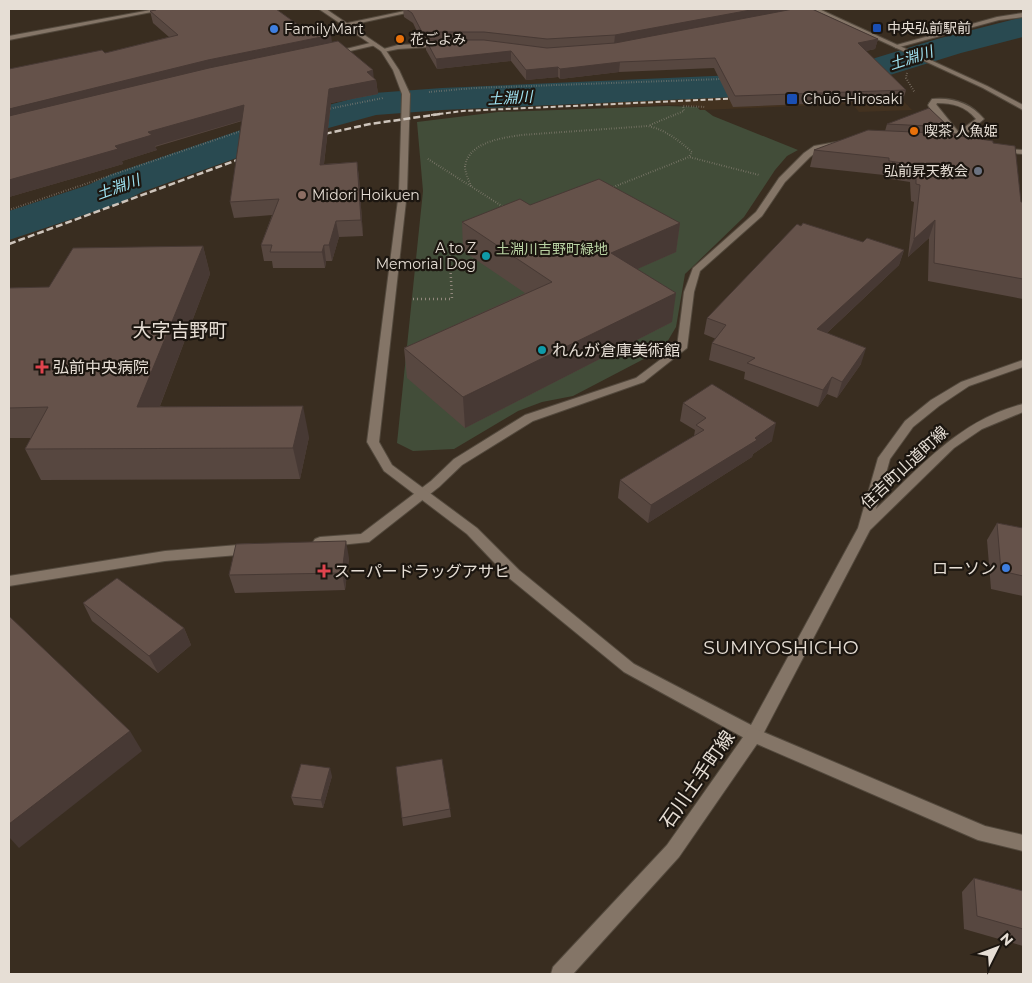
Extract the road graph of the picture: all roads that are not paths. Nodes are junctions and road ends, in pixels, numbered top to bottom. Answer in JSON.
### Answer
{"nodes":[{"id":1,"x":164,"y":9,"type":"edge"},
{"id":2,"x":322,"y":9,"type":"edge"},
{"id":3,"x":422,"y":9,"type":"edge"},
{"id":4,"x":818,"y":10,"type":"edge"},
{"id":5,"x":1023,"y":15,"type":"edge"},
{"id":6,"x":346,"y":24,"type":"junction"},
{"id":7,"x":9,"y":38,"type":"edge"},
{"id":8,"x":374,"y":44,"type":"junction"},
{"id":9,"x":454,"y":45,"type":"edge"},
{"id":10,"x":900,"y":48,"type":"junction"},
{"id":11,"x":383,"y":50,"type":"junction"},
{"id":12,"x":327,"y":54,"type":"edge"},
{"id":13,"x":1023,"y":108,"type":"edge"},
{"id":14,"x":958,"y":136,"type":"junction"},
{"id":15,"x":849,"y":142,"type":"edge"},
{"id":16,"x":948,"y":146,"type":"edge"},
{"id":17,"x":986,"y":149,"type":"edge"},
{"id":18,"x":1023,"y":152,"type":"edge"},
{"id":19,"x":1023,"y":363,"type":"edge"},
{"id":20,"x":1023,"y":408,"type":"edge"},
{"id":21,"x":422,"y":494,"type":"junction"},
{"id":22,"x":864,"y":528,"type":"junction"},
{"id":23,"x":307,"y":544,"type":"edge"},
{"id":24,"x":260,"y":548,"type":"edge"},
{"id":25,"x":9,"y":581,"type":"edge"},
{"id":26,"x":754,"y":735,"type":"junction"},
{"id":27,"x":1023,"y":843,"type":"edge"},
{"id":28,"x":560,"y":974,"type":"edge"}],
"edges":[{"from":1,"to":7,"type":"street"},
{"from":2,"to":6,"type":"street"},
{"from":3,"to":6,"type":"street"},
{"from":4,"to":10,"type":"street"},
{"from":5,"to":10,"type":"street"},
{"from":6,"to":8,"type":"street"},
{"from":8,"to":11,"type":"street"},
{"from":8,"to":12,"type":"street"},
{"from":9,"to":11,"type":"street"},
{"from":10,"to":13,"type":"street"},
{"from":11,"to":21,"type":"street"},
{"from":14,"to":14,"type":"street"},
{"from":14,"to":16,"type":"street"},
{"from":15,"to":21,"type":"street"},
{"from":17,"to":18,"type":"street"},
{"from":19,"to":22,"type":"street","name":"住吉町山道町線"},
{"from":20,"to":22,"type":"street","name":"住吉町山道町線"},
{"from":21,"to":23,"type":"street"},
{"from":21,"to":26,"type":"street"},
{"from":22,"to":26,"type":"street","name":"住吉町山道町線"},
{"from":24,"to":25,"type":"street"},
{"from":26,"to":27,"type":"street","name":"石川土手町線"},
{"from":26,"to":28,"type":"street","name":"石川土手町線"}]}
